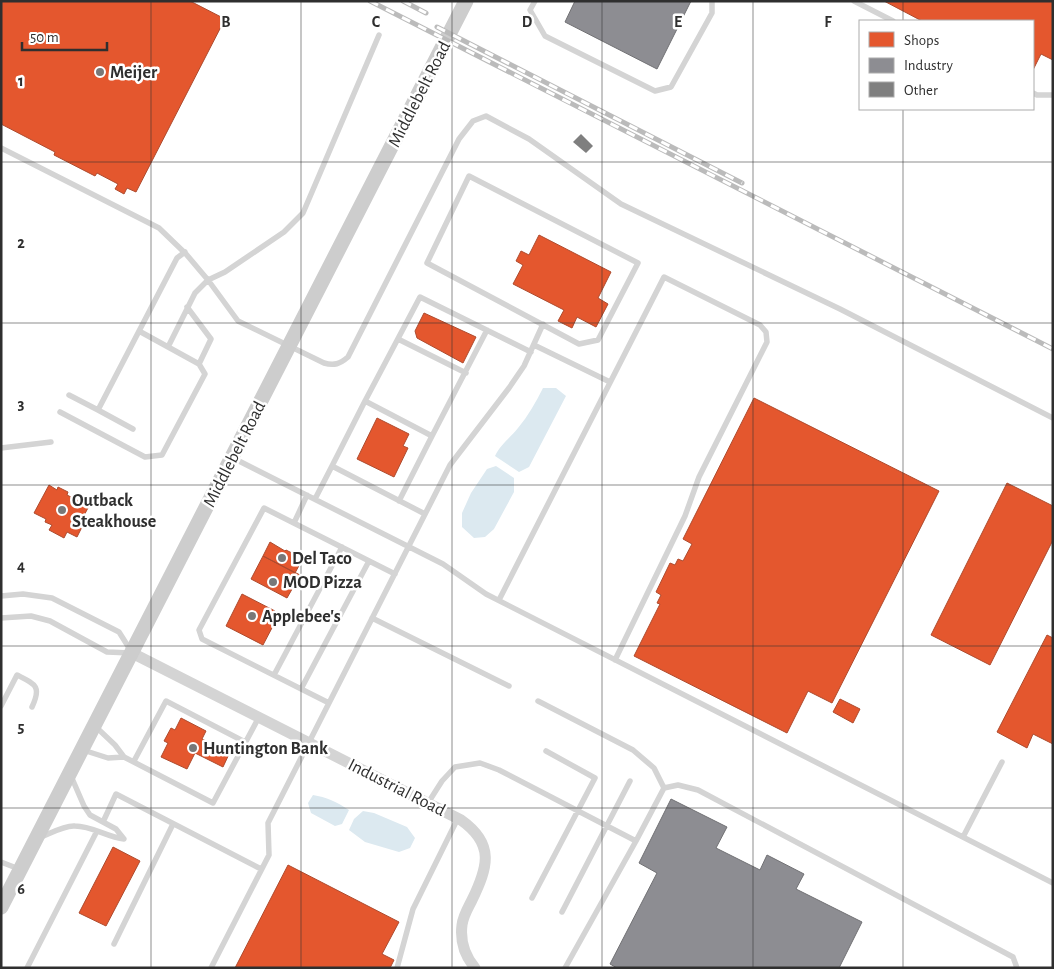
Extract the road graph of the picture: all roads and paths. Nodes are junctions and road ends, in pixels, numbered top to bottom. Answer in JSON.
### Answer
{"nodes":[{"id":1,"x":466,"y":1,"type":"edge"},
{"id":2,"x":535,"y":1,"type":"edge"},
{"id":3,"x":712,"y":1,"type":"edge"},
{"id":4,"x":854,"y":1,"type":"edge"},
{"id":5,"x":891,"y":20,"type":"edge"},
{"id":6,"x":379,"y":35,"type":"dead end"},
{"id":7,"x":1034,"y":94,"type":"edge"},
{"id":8,"x":1053,"y":95,"type":"edge"},
{"id":9,"x":1,"y":148,"type":"edge"},
{"id":10,"x":184,"y":252,"type":"junction"},
{"id":11,"x":208,"y":280,"type":"junction"},
{"id":12,"x":187,"y":307,"type":"junction"},
{"id":13,"x":544,"y":324,"type":"junction"},
{"id":14,"x":488,"y":330,"type":"junction"},
{"id":15,"x":139,"y":331,"type":"junction"},
{"id":16,"x":398,"y":339,"type":"junction"},
{"id":17,"x":534,"y":345,"type":"junction"},
{"id":18,"x":290,"y":346,"type":"junction"},
{"id":19,"x":168,"y":347,"type":"junction"},
{"id":20,"x":531,"y":352,"type":"junction"},
{"id":21,"x":199,"y":364,"type":"junction"},
{"id":22,"x":466,"y":373,"type":"junction"},
{"id":23,"x":610,"y":382,"type":"junction"},
{"id":24,"x":69,"y":395,"type":"dead end"},
{"id":25,"x":365,"y":401,"type":"junction"},
{"id":26,"x":98,"y":410,"type":"junction"},
{"id":27,"x":60,"y":412,"type":"dead end"},
{"id":28,"x":1053,"y":418,"type":"edge"},
{"id":29,"x":132,"y":429,"type":"dead end"},
{"id":30,"x":432,"y":436,"type":"junction"},
{"id":31,"x":51,"y":442,"type":"dead end"},
{"id":32,"x":1,"y":448,"type":"edge"},
{"id":33,"x":232,"y":458,"type":"junction"},
{"id":34,"x":332,"y":466,"type":"junction"},
{"id":35,"x":307,"y":495,"type":"junction"},
{"id":36,"x":315,"y":499,"type":"junction"},
{"id":37,"x":399,"y":501,"type":"junction"},
{"id":38,"x":425,"y":514,"type":"junction"},
{"id":39,"x":294,"y":523,"type":"junction"},
{"id":40,"x":409,"y":546,"type":"junction"},
{"id":41,"x":342,"y":547,"type":"junction"},
{"id":42,"x":369,"y":561,"type":"junction"},
{"id":43,"x":395,"y":574,"type":"junction"},
{"id":44,"x":1,"y":596,"type":"edge"},
{"id":45,"x":499,"y":600,"type":"junction"},
{"id":46,"x":1,"y":618,"type":"edge"},
{"id":47,"x":372,"y":618,"type":"junction"},
{"id":48,"x":132,"y":653,"type":"junction"},
{"id":49,"x":615,"y":660,"type":"junction"},
{"id":50,"x":274,"y":675,"type":"junction"},
{"id":51,"x":509,"y":686,"type":"dead end"},
{"id":52,"x":301,"y":689,"type":"junction"},
{"id":53,"x":538,"y":701,"type":"dead end"},
{"id":54,"x":2,"y":702,"type":"edge"},
{"id":55,"x":330,"y":703,"type":"junction"},
{"id":56,"x":32,"y":707,"type":"dead end"},
{"id":57,"x":258,"y":717,"type":"junction"},
{"id":58,"x":94,"y":725,"type":"junction"},
{"id":59,"x":245,"y":742,"type":"junction"},
{"id":60,"x":310,"y":743,"type":"junction"},
{"id":61,"x":81,"y":749,"type":"junction"},
{"id":62,"x":546,"y":751,"type":"dead end"},
{"id":63,"x":124,"y":757,"type":"junction"},
{"id":64,"x":134,"y":761,"type":"junction"},
{"id":65,"x":1002,"y":762,"type":"dead end"},
{"id":66,"x":70,"y":774,"type":"junction"},
{"id":67,"x":630,"y":781,"type":"dead end"},
{"id":68,"x":664,"y":788,"type":"junction"},
{"id":69,"x":428,"y":803,"type":"junction"},
{"id":70,"x":578,"y":811,"type":"junction"},
{"id":71,"x":458,"y":818,"type":"junction"},
{"id":72,"x":103,"y":822,"type":"junction"},
{"id":73,"x":173,"y":824,"type":"junction"},
{"id":74,"x":606,"y":826,"type":"junction"},
{"id":75,"x":97,"y":832,"type":"junction"},
{"id":76,"x":963,"y":837,"type":"junction"},
{"id":77,"x":37,"y":838,"type":"junction"},
{"id":78,"x":636,"y":841,"type":"junction"},
{"id":79,"x":1,"y":862,"type":"edge"},
{"id":80,"x":261,"y":869,"type":"junction"},
{"id":81,"x":21,"y":870,"type":"junction"},
{"id":82,"x":1053,"y":883,"type":"edge"},
{"id":83,"x":532,"y":898,"type":"dead end"},
{"id":84,"x":1,"y":907,"type":"edge"},
{"id":85,"x":562,"y":912,"type":"dead end"},
{"id":86,"x":114,"y":944,"type":"dead end"},
{"id":87,"x":27,"y":968,"type":"edge"},
{"id":88,"x":211,"y":968,"type":"edge"},
{"id":89,"x":398,"y":968,"type":"edge"},
{"id":90,"x":475,"y":968,"type":"edge"},
{"id":91,"x":565,"y":968,"type":"edge"},
{"id":92,"x":1017,"y":968,"type":"edge"}],
"edges":[{"from":1,"to":18,"type":"main road","name":"Middlebelt Road"},
{"from":2,"to":3,"type":"lane"},
{"from":4,"to":5,"type":"lane"},
{"from":6,"to":11,"type":"lane"},
{"from":7,"to":8,"type":"lane"},
{"from":9,"to":10,"type":"lane"},
{"from":10,"to":11,"type":"lane"},
{"from":10,"to":15,"type":"lane"},
{"from":11,"to":12,"type":"lane"},
{"from":11,"to":18,"type":"lane"},
{"from":12,"to":19,"type":"lane"},
{"from":12,"to":21,"type":"lane"},
{"from":13,"to":13,"type":"lane"},
{"from":13,"to":17,"type":"lane"},
{"from":14,"to":16,"type":"lane"},
{"from":14,"to":20,"type":"lane"},
{"from":14,"to":22,"type":"lane"},
{"from":15,"to":19,"type":"lane"},
{"from":15,"to":26,"type":"lane"},
{"from":16,"to":22,"type":"lane"},
{"from":16,"to":25,"type":"lane"},
{"from":17,"to":20,"type":"lane"},
{"from":17,"to":23,"type":"lane"},
{"from":18,"to":28,"type":"lane"},
{"from":18,"to":33,"type":"main road","name":"Middlebelt Road"},
{"from":19,"to":21,"type":"lane"},
{"from":20,"to":38,"type":"lane"},
{"from":21,"to":27,"type":"lane"},
{"from":22,"to":30,"type":"lane"},
{"from":23,"to":45,"type":"lane"},
{"from":23,"to":49,"type":"lane"},
{"from":24,"to":26,"type":"lane"},
{"from":25,"to":30,"type":"lane"},
{"from":25,"to":34,"type":"lane"},
{"from":26,"to":29,"type":"lane"},
{"from":30,"to":37,"type":"lane"},
{"from":31,"to":32,"type":"lane"},
{"from":33,"to":35,"type":"lane"},
{"from":33,"to":48,"type":"main road","name":"Middlebelt Road"},
{"from":34,"to":36,"type":"lane"},
{"from":34,"to":37,"type":"lane"},
{"from":35,"to":36,"type":"lane"},
{"from":35,"to":39,"type":"lane"},
{"from":36,"to":40,"type":"lane"},
{"from":37,"to":38,"type":"lane"},
{"from":38,"to":40,"type":"lane"},
{"from":39,"to":41,"type":"lane"},
{"from":39,"to":50,"type":"lane"},
{"from":40,"to":43,"type":"lane"},
{"from":40,"to":45,"type":"lane"},
{"from":41,"to":42,"type":"lane"},
{"from":41,"to":50,"type":"lane"},
{"from":42,"to":43,"type":"lane"},
{"from":42,"to":52,"type":"lane"},
{"from":43,"to":47,"type":"lane"},
{"from":44,"to":48,"type":"lane"},
{"from":45,"to":49,"type":"lane"},
{"from":46,"to":48,"type":"lane"},
{"from":47,"to":51,"type":"lane"},
{"from":47,"to":55,"type":"lane"},
{"from":48,"to":57,"type":"street","name":"Industrial Road"},
{"from":48,"to":58,"type":"main road","name":"Middlebelt Road"},
{"from":49,"to":76,"type":"lane"},
{"from":50,"to":52,"type":"lane"},
{"from":52,"to":55,"type":"lane"},
{"from":53,"to":68,"type":"lane"},
{"from":54,"to":56,"type":"lane"},
{"from":55,"to":60,"type":"lane"},
{"from":57,"to":59,"type":"lane"},
{"from":57,"to":60,"type":"street","name":"Industrial Road"},
{"from":58,"to":61,"type":"main road","name":"Middlebelt Road"},
{"from":58,"to":63,"type":"lane"},
{"from":59,"to":64,"type":"lane"},
{"from":59,"to":64,"type":"lane"},
{"from":60,"to":69,"type":"street","name":"Industrial Road"},
{"from":60,"to":80,"type":"lane"},
{"from":61,"to":63,"type":"lane"},
{"from":61,"to":66,"type":"main road","name":"Middlebelt Road"},
{"from":62,"to":70,"type":"lane"},
{"from":63,"to":64,"type":"lane"},
{"from":65,"to":76,"type":"lane"},
{"from":66,"to":72,"type":"lane"},
{"from":66,"to":77,"type":"main road","name":"Middlebelt Road"},
{"from":67,"to":74,"type":"lane"},
{"from":68,"to":78,"type":"lane"},
{"from":68,"to":92,"type":"lane"},
{"from":69,"to":70,"type":"lane"},
{"from":69,"to":71,"type":"street","name":"Industrial Road"},
{"from":70,"to":74,"type":"lane"},
{"from":70,"to":83,"type":"lane"},
{"from":71,"to":89,"type":"lane"},
{"from":71,"to":90,"type":"street","name":"Industrial Road"},
{"from":72,"to":73,"type":"lane"},
{"from":72,"to":75,"type":"lane"},
{"from":73,"to":80,"type":"lane"},
{"from":73,"to":86,"type":"lane"},
{"from":74,"to":78,"type":"lane"},
{"from":74,"to":85,"type":"lane"},
{"from":75,"to":77,"type":"lane"},
{"from":75,"to":87,"type":"lane"},
{"from":76,"to":82,"type":"lane"},
{"from":77,"to":81,"type":"main road","name":"Middlebelt Road"},
{"from":78,"to":91,"type":"lane"},
{"from":79,"to":81,"type":"lane"},
{"from":80,"to":88,"type":"lane"},
{"from":81,"to":84,"type":"main road","name":"Middlebelt Road"}]}
